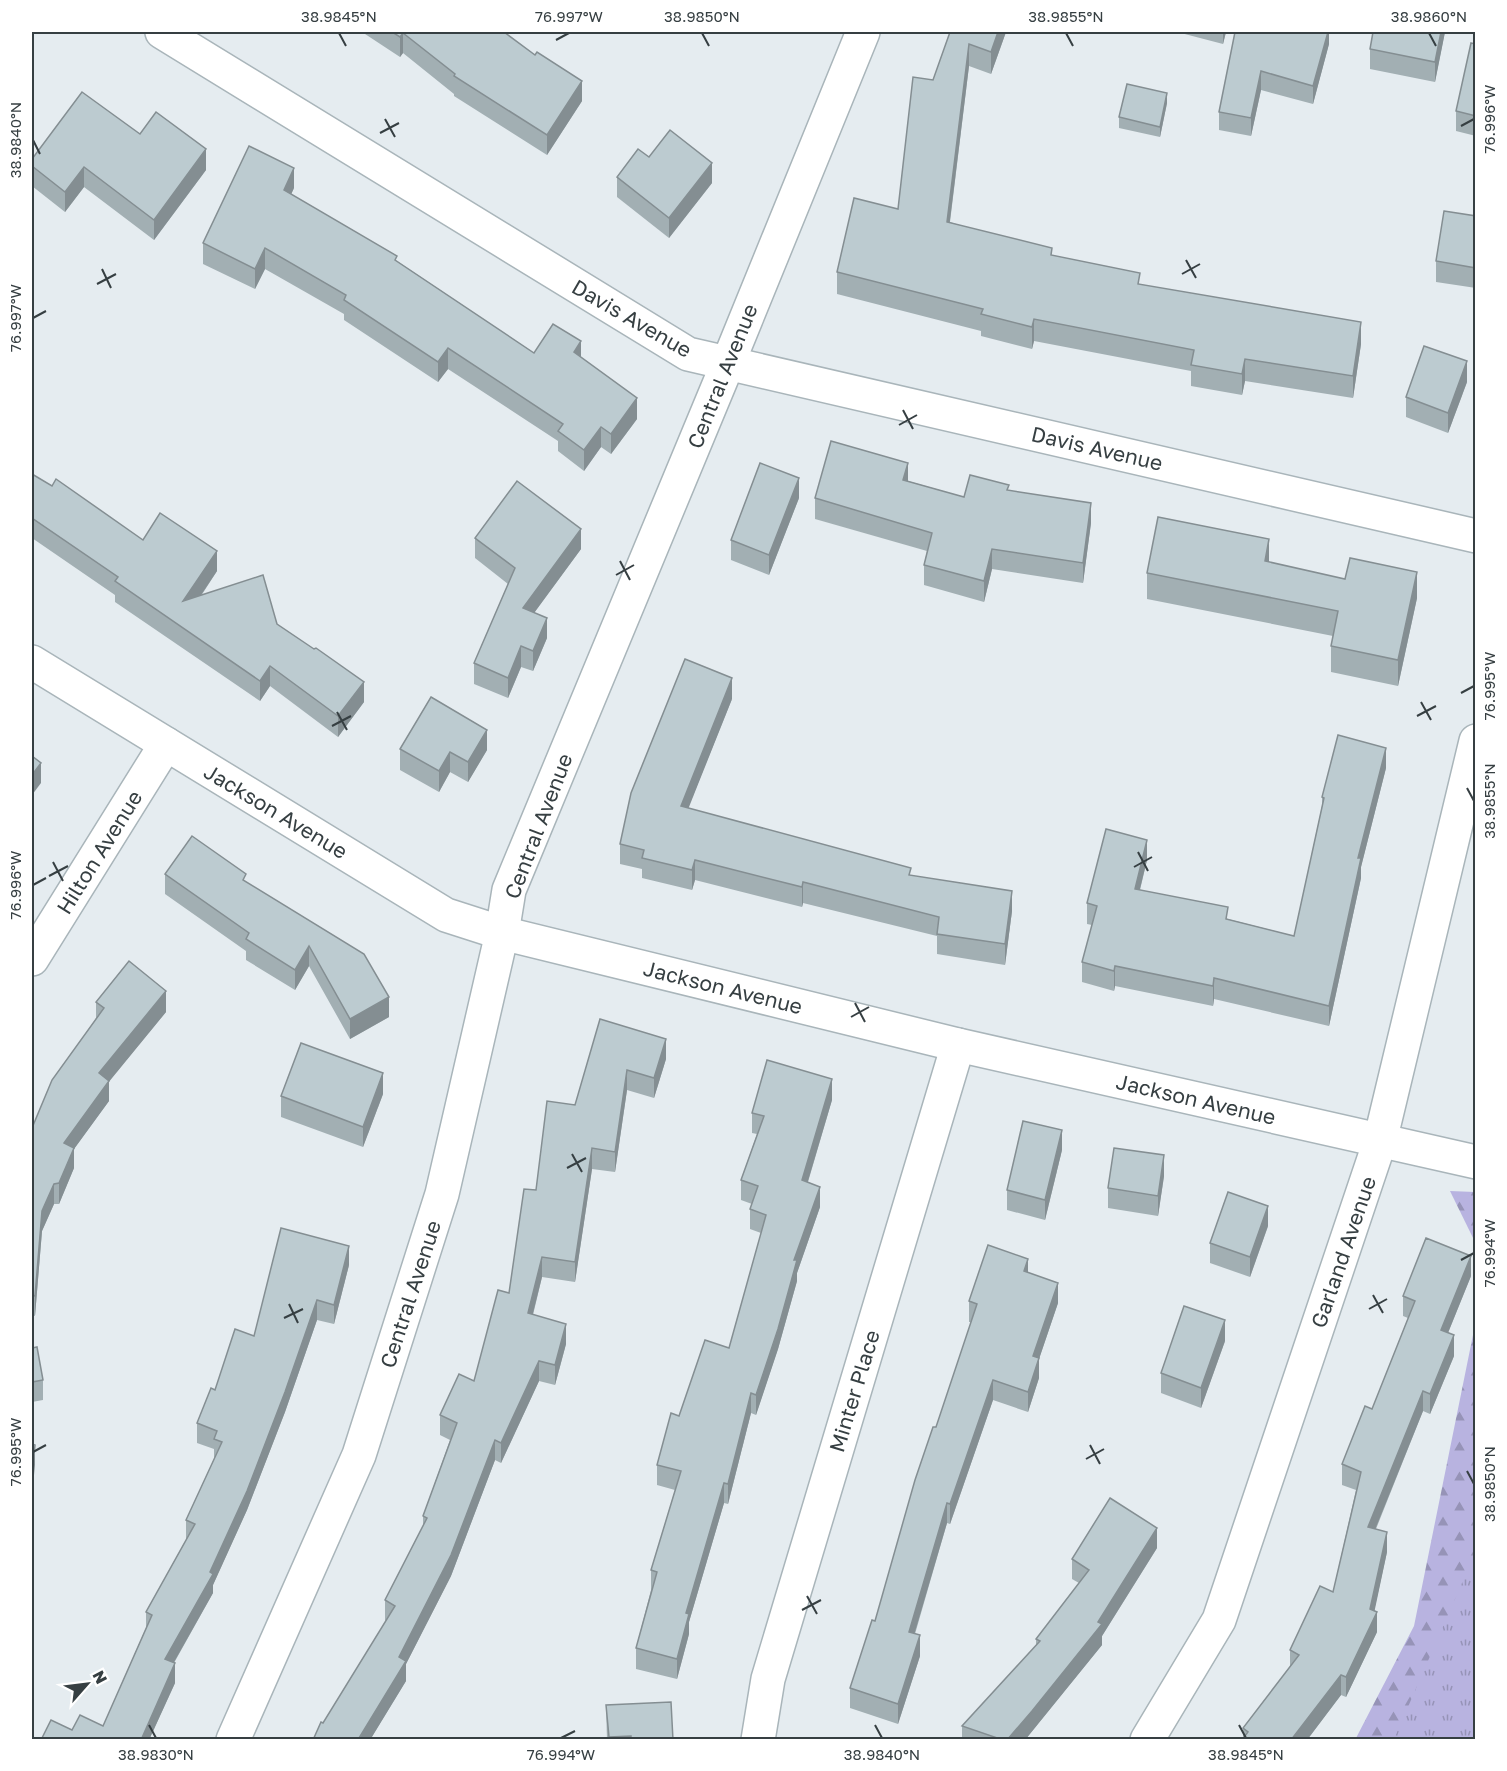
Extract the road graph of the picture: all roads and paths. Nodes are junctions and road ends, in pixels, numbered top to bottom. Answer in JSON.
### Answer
{"nodes":[{"id":1,"x":162,"y":32,"type":"edge"},
{"id":2,"x":862,"y":32,"type":"edge"},
{"id":3,"x":728,"y":363,"type":"junction"},
{"id":4,"x":1476,"y":536,"type":"edge"},
{"id":5,"x":32,"y":662,"type":"edge"},
{"id":6,"x":1476,"y":741,"type":"edge"},
{"id":7,"x":166,"y":744,"type":"junction"},
{"id":8,"x":502,"y":933,"type":"junction"},
{"id":9,"x":32,"y":959,"type":"edge"},
{"id":10,"x":958,"y":1045,"type":"junction"},
{"id":11,"x":1380,"y":1141,"type":"junction"},
{"id":12,"x":1476,"y":1162,"type":"edge"},
{"id":13,"x":233,"y":1740,"type":"edge"},
{"id":14,"x":758,"y":1740,"type":"edge"},
{"id":15,"x":1147,"y":1740,"type":"edge"}],
"edges":[{"from":1,"to":3,"type":"street","name":"Davis Avenue"},
{"from":2,"to":3,"type":"street","name":"Central Avenue"},
{"from":3,"to":4,"type":"street","name":"Davis Avenue"},
{"from":3,"to":8,"type":"street","name":"Central Avenue"},
{"from":5,"to":7,"type":"street","name":"Jackson Avenue"},
{"from":6,"to":11,"type":"street","name":"Garland Avenue"},
{"from":7,"to":8,"type":"street","name":"Jackson Avenue"},
{"from":7,"to":9,"type":"street","name":"Hilton Avenue"},
{"from":8,"to":10,"type":"street","name":"Jackson Avenue"},
{"from":8,"to":13,"type":"street","name":"Central Avenue"},
{"from":10,"to":11,"type":"street","name":"Jackson Avenue"},
{"from":10,"to":14,"type":"street","name":"Minter Place"},
{"from":11,"to":12,"type":"street","name":"Jackson Avenue"},
{"from":11,"to":15,"type":"street","name":"Garland Avenue"}]}
